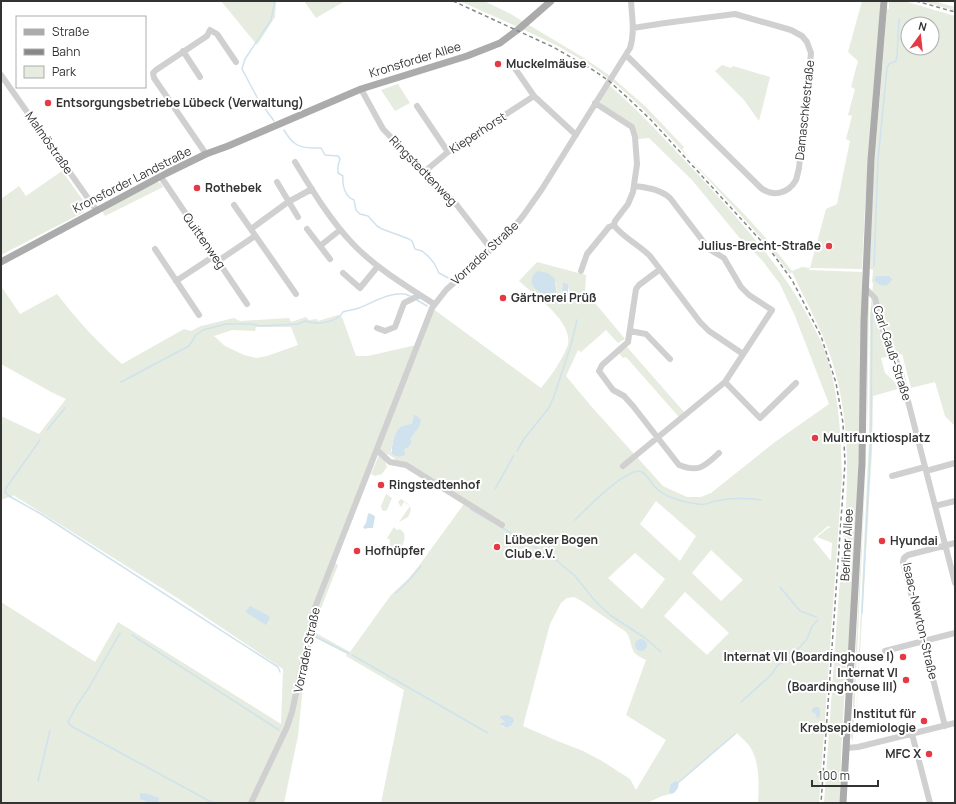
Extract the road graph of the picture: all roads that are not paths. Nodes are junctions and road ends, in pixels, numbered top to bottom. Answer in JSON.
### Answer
{"nodes":[{"id":1,"x":551,"y":1,"type":"edge"},
{"id":2,"x":631,"y":1,"type":"edge"},
{"id":3,"x":884,"y":1,"type":"edge"},
{"id":4,"x":633,"y":28,"type":"junction"},
{"id":5,"x":183,"y":51,"type":"junction"},
{"id":6,"x":626,"y":55,"type":"junction"},
{"id":7,"x":236,"y":62,"type":"dead end"},
{"id":8,"x":514,"y":67,"type":"dead end"},
{"id":9,"x":1,"y":75,"type":"edge"},
{"id":10,"x":200,"y":77,"type":"dead end"},
{"id":11,"x":361,"y":89,"type":"junction"},
{"id":12,"x":534,"y":96,"type":"junction"},
{"id":13,"x":595,"y":103,"type":"junction"},
{"id":14,"x":417,"y":106,"type":"dead end"},
{"id":15,"x":276,"y":126,"type":"joint"},
{"id":16,"x":576,"y":134,"type":"junction"},
{"id":17,"x":448,"y":152,"type":"junction"},
{"id":18,"x":206,"y":154,"type":"junction"},
{"id":19,"x":295,"y":162,"type":"dead end"},
{"id":20,"x":424,"y":172,"type":"junction"},
{"id":21,"x":161,"y":177,"type":"junction"},
{"id":22,"x":277,"y":182,"type":"dead end"},
{"id":23,"x":635,"y":186,"type":"junction"},
{"id":24,"x":312,"y":190,"type":"junction"},
{"id":25,"x":288,"y":202,"type":"junction"},
{"id":26,"x":234,"y":205,"type":"dead end"},
{"id":27,"x":97,"y":211,"type":"junction"},
{"id":28,"x":298,"y":217,"type":"dead end"},
{"id":29,"x":614,"y":225,"type":"junction"},
{"id":30,"x":251,"y":229,"type":"junction"},
{"id":31,"x":307,"y":229,"type":"dead end"},
{"id":32,"x":340,"y":230,"type":"junction"},
{"id":33,"x":255,"y":236,"type":"junction"},
{"id":34,"x":320,"y":246,"type":"junction"},
{"id":35,"x":155,"y":249,"type":"dead end"},
{"id":36,"x":491,"y":249,"type":"junction"},
{"id":37,"x":216,"y":258,"type":"junction"},
{"id":38,"x":330,"y":259,"type":"dead end"},
{"id":39,"x":1,"y":262,"type":"edge"},
{"id":40,"x":378,"y":266,"type":"junction"},
{"id":41,"x":581,"y":270,"type":"dead end"},
{"id":42,"x":659,"y":270,"type":"junction"},
{"id":43,"x":343,"y":273,"type":"dead end"},
{"id":44,"x":176,"y":281,"type":"junction"},
{"id":45,"x":865,"y":288,"type":"junction"},
{"id":46,"x":296,"y":294,"type":"dead end"},
{"id":47,"x":420,"y":295,"type":"junction"},
{"id":48,"x":247,"y":304,"type":"dead end"},
{"id":49,"x":434,"y":304,"type":"junction"},
{"id":50,"x":199,"y":315,"type":"dead end"},
{"id":51,"x":377,"y":328,"type":"dead end"},
{"id":52,"x":630,"y":331,"type":"junction"},
{"id":53,"x":743,"y":354,"type":"junction"},
{"id":54,"x":670,"y":359,"type":"dead end"},
{"id":55,"x":725,"y":382,"type":"junction"},
{"id":56,"x":796,"y":383,"type":"dead end"},
{"id":57,"x":658,"y":437,"type":"junction"},
{"id":58,"x":377,"y":450,"type":"junction"},
{"id":59,"x":719,"y":453,"type":"dead end"},
{"id":60,"x":955,"y":463,"type":"edge"},
{"id":61,"x":623,"y":466,"type":"dead end"},
{"id":62,"x":925,"y":469,"type":"junction"},
{"id":63,"x":892,"y":476,"type":"dead end"},
{"id":64,"x":955,"y":501,"type":"edge"},
{"id":65,"x":935,"y":506,"type":"junction"},
{"id":66,"x":502,"y":524,"type":"dead end"},
{"id":67,"x":955,"y":543,"type":"edge"},
{"id":68,"x":945,"y":545,"type":"junction"},
{"id":69,"x":955,"y":583,"type":"edge"},
{"id":70,"x":955,"y":633,"type":"edge"},
{"id":71,"x":924,"y":641,"type":"junction"},
{"id":72,"x":885,"y":651,"type":"dead end"},
{"id":73,"x":955,"y":723,"type":"edge"},
{"id":74,"x":945,"y":726,"type":"junction"},
{"id":75,"x":912,"y":734,"type":"junction"},
{"id":76,"x":847,"y":748,"type":"junction"},
{"id":77,"x":251,"y":803,"type":"edge"},
{"id":78,"x":843,"y":803,"type":"edge"},
{"id":79,"x":930,"y":803,"type":"edge"}],
"edges":[{"from":1,"to":11,"type":"main road","name":"Kronsforder Allee"},
{"from":2,"to":4,"type":"street","name":"Vorrader Straße"},
{"from":3,"to":45,"type":"main road","name":"Berliner Allee"},
{"from":4,"to":6,"type":"street","name":"Vorrader Straße"},
{"from":4,"to":6,"type":"street","name":"Damaschkestraße"},
{"from":5,"to":7,"type":"street"},
{"from":5,"to":10,"type":"street"},
{"from":5,"to":18,"type":"street"},
{"from":6,"to":13,"type":"street","name":"Vorrader Straße"},
{"from":8,"to":12,"type":"street"},
{"from":9,"to":27,"type":"street","name":"Malmöstraße"},
{"from":11,"to":15,"type":"main road","name":"Kronsforder Allee"},
{"from":11,"to":20,"type":"street","name":"Ringstedtenweg"},
{"from":12,"to":16,"type":"street"},
{"from":12,"to":17,"type":"street","name":"Kieperhorst"},
{"from":13,"to":16,"type":"street","name":"Vorrader Straße"},
{"from":13,"to":23,"type":"street"},
{"from":14,"to":17,"type":"street"},
{"from":15,"to":18,"type":"main road","name":"Kronsforder Landstraße"},
{"from":16,"to":36,"type":"street","name":"Vorrader Straße"},
{"from":17,"to":20,"type":"street","name":"Kieperhorst"},
{"from":18,"to":21,"type":"main road","name":"Kronsforder Landstraße"},
{"from":19,"to":24,"type":"street"},
{"from":20,"to":36,"type":"street","name":"Ringstedtenweg"},
{"from":21,"to":27,"type":"main road","name":"Kronsforder Landstraße"},
{"from":21,"to":37,"type":"street","name":"Quittenweg"},
{"from":22,"to":25,"type":"street"},
{"from":23,"to":29,"type":"street"},
{"from":23,"to":53,"type":"street"},
{"from":24,"to":25,"type":"street"},
{"from":24,"to":32,"type":"street"},
{"from":25,"to":28,"type":"street"},
{"from":25,"to":30,"type":"street"},
{"from":26,"to":30,"type":"street"},
{"from":27,"to":39,"type":"main road","name":"Kronsforder Landstraße"},
{"from":29,"to":41,"type":"street"},
{"from":29,"to":42,"type":"street"},
{"from":30,"to":33,"type":"street"},
{"from":31,"to":34,"type":"street"},
{"from":32,"to":34,"type":"street"},
{"from":32,"to":40,"type":"street"},
{"from":33,"to":37,"type":"street"},
{"from":33,"to":46,"type":"street"},
{"from":34,"to":38,"type":"street"},
{"from":35,"to":44,"type":"street"},
{"from":36,"to":49,"type":"street","name":"Vorrader Straße"},
{"from":37,"to":44,"type":"street"},
{"from":37,"to":48,"type":"street","name":"Quittenweg"},
{"from":40,"to":43,"type":"street"},
{"from":40,"to":47,"type":"street"},
{"from":42,"to":52,"type":"street"},
{"from":42,"to":53,"type":"street"},
{"from":44,"to":50,"type":"street"},
{"from":45,"to":62,"type":"street","name":"Carl-Gauß-Straße"},
{"from":45,"to":76,"type":"main road","name":"Berliner Allee"},
{"from":47,"to":49,"type":"street"},
{"from":47,"to":51,"type":"street"},
{"from":49,"to":58,"type":"street","name":"Vorrader Straße"},
{"from":52,"to":54,"type":"street"},
{"from":52,"to":57,"type":"street"},
{"from":53,"to":55,"type":"street"},
{"from":55,"to":56,"type":"street"},
{"from":55,"to":57,"type":"street"},
{"from":57,"to":59,"type":"street"},
{"from":57,"to":61,"type":"street"},
{"from":58,"to":66,"type":"street"},
{"from":58,"to":77,"type":"street","name":"Vorrader Straße"},
{"from":60,"to":62,"type":"street"},
{"from":62,"to":63,"type":"street"},
{"from":62,"to":65,"type":"street","name":"Carl-Gauß-Straße"},
{"from":64,"to":65,"type":"street"},
{"from":65,"to":68,"type":"street","name":"Carl-Gauß-Straße"},
{"from":67,"to":68,"type":"street"},
{"from":68,"to":69,"type":"street","name":"Carl-Gauß-Straße"},
{"from":68,"to":71,"type":"street","name":"Isaac-Newton-Straße"},
{"from":70,"to":71,"type":"street"},
{"from":71,"to":72,"type":"street"},
{"from":71,"to":74,"type":"street","name":"Isaac-Newton-Straße"},
{"from":73,"to":74,"type":"street"},
{"from":74,"to":75,"type":"street"},
{"from":75,"to":76,"type":"street"},
{"from":75,"to":79,"type":"street"},
{"from":76,"to":78,"type":"main road","name":"Berliner Allee"}]}
